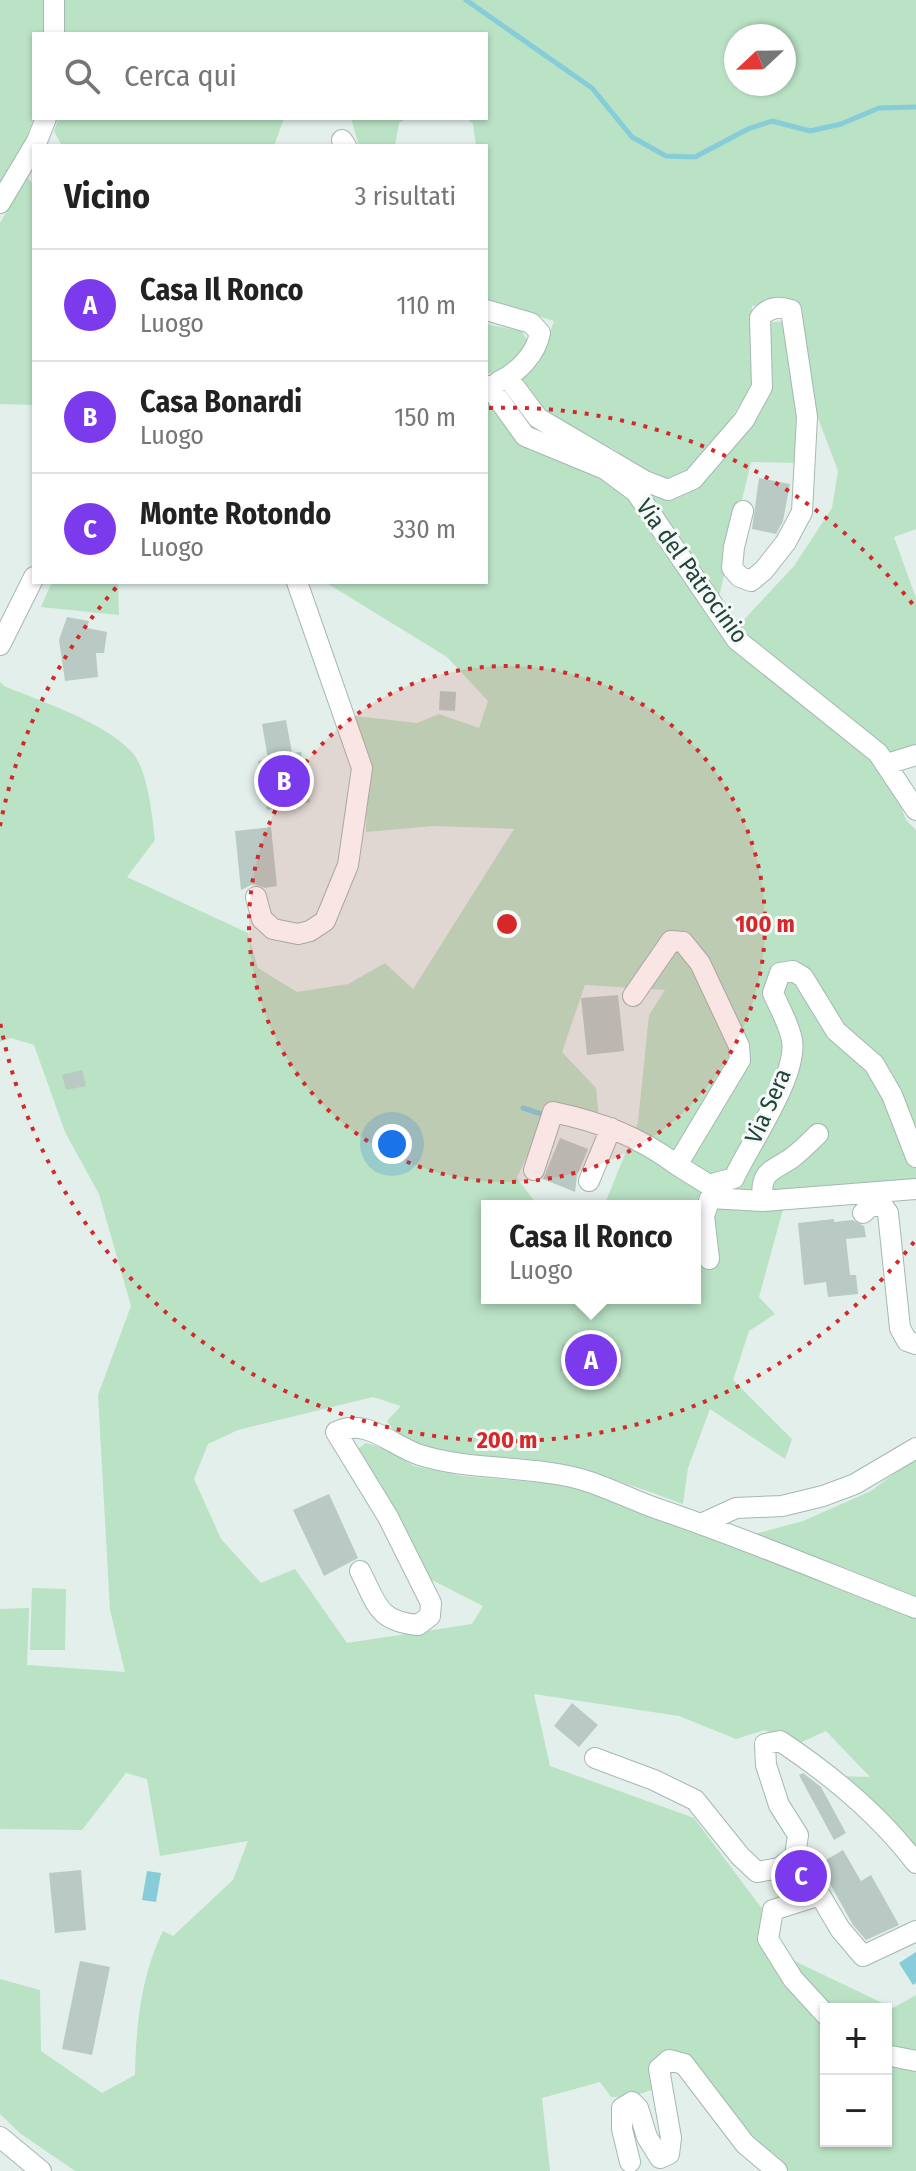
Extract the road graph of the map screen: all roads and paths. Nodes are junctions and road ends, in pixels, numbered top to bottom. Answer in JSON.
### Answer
{"nodes":[{"id":1,"x":54,"y":0,"type":"edge"},
{"id":2,"x":54,"y":32,"type":"edge"},
{"id":3,"x":32,"y":152,"type":"edge"},
{"id":4,"x":0,"y":203,"type":"edge"},
{"id":5,"x":488,"y":311,"type":"edge"},
{"id":6,"x":508,"y":378,"type":"junction"},
{"id":7,"x":488,"y":387,"type":"edge"},
{"id":8,"x":488,"y":388,"type":"edge"},
{"id":9,"x":743,"y":511,"type":"dead end"},
{"id":10,"x":32,"y":581,"type":"edge"},
{"id":11,"x":298,"y":584,"type":"edge"},
{"id":12,"x":0,"y":645,"type":"edge"},
{"id":13,"x":916,"y":755,"type":"edge"},
{"id":14,"x":887,"y":764,"type":"junction"},
{"id":15,"x":916,"y":810,"type":"edge"},
{"id":16,"x":256,"y":897,"type":"dead end"},
{"id":17,"x":633,"y":996,"type":"dead end"},
{"id":18,"x":608,"y":1134,"type":"junction"},
{"id":19,"x":818,"y":1134,"type":"dead end"},
{"id":20,"x":916,"y":1157,"type":"edge"},
{"id":21,"x":677,"y":1165,"type":"junction"},
{"id":22,"x":534,"y":1170,"type":"dead end"},
{"id":23,"x":589,"y":1181,"type":"dead end"},
{"id":24,"x":916,"y":1189,"type":"edge"},
{"id":25,"x":763,"y":1201,"type":"junction"},
{"id":26,"x":863,"y":1213,"type":"dead end"},
{"id":27,"x":709,"y":1259,"type":"dead end"},
{"id":28,"x":916,"y":1344,"type":"edge"},
{"id":29,"x":916,"y":1448,"type":"edge"},
{"id":30,"x":703,"y":1523,"type":"junction"},
{"id":31,"x":360,"y":1571,"type":"dead end"},
{"id":32,"x":916,"y":1608,"type":"edge"},
{"id":33,"x":595,"y":1758,"type":"dead end"},
{"id":34,"x":916,"y":1863,"type":"edge"},
{"id":35,"x":916,"y":1931,"type":"edge"},
{"id":36,"x":820,"y":2008,"type":"edge"},
{"id":37,"x":892,"y":2056,"type":"edge"},
{"id":38,"x":916,"y":2061,"type":"edge"},
{"id":39,"x":0,"y":2137,"type":"edge"},
{"id":40,"x":630,"y":2162,"type":"dead end"},
{"id":41,"x":41,"y":2171,"type":"edge"},
{"id":42,"x":777,"y":2171,"type":"edge"}],
"edges":[{"from":1,"to":2,"type":"street"},
{"from":3,"to":4,"type":"street"},
{"from":5,"to":6,"type":"street"},
{"from":6,"to":7,"type":"street"},
{"from":6,"to":9,"type":"street"},
{"from":8,"to":14,"type":"street","name":"Via del Patrocinio"},
{"from":10,"to":12,"type":"street"},
{"from":11,"to":16,"type":"street"},
{"from":13,"to":14,"type":"street"},
{"from":14,"to":15,"type":"street","name":"Via del Patrocinio"},
{"from":17,"to":21,"type":"street","name":"Via Sera"},
{"from":18,"to":21,"type":"street","name":"Via Sera"},
{"from":18,"to":22,"type":"street","name":"Via Sera"},
{"from":18,"to":23,"type":"street"},
{"from":19,"to":25,"type":"street"},
{"from":20,"to":21,"type":"street","name":"Via Sera"},
{"from":24,"to":25,"type":"street"},
{"from":25,"to":27,"type":"street"},
{"from":26,"to":28,"type":"street"},
{"from":29,"to":30,"type":"street"},
{"from":30,"to":31,"type":"street"},
{"from":30,"to":32,"type":"street"},
{"from":33,"to":34,"type":"street"},
{"from":35,"to":36,"type":"street"},
{"from":37,"to":38,"type":"street"},
{"from":39,"to":41,"type":"street"},
{"from":40,"to":42,"type":"street"}]}
